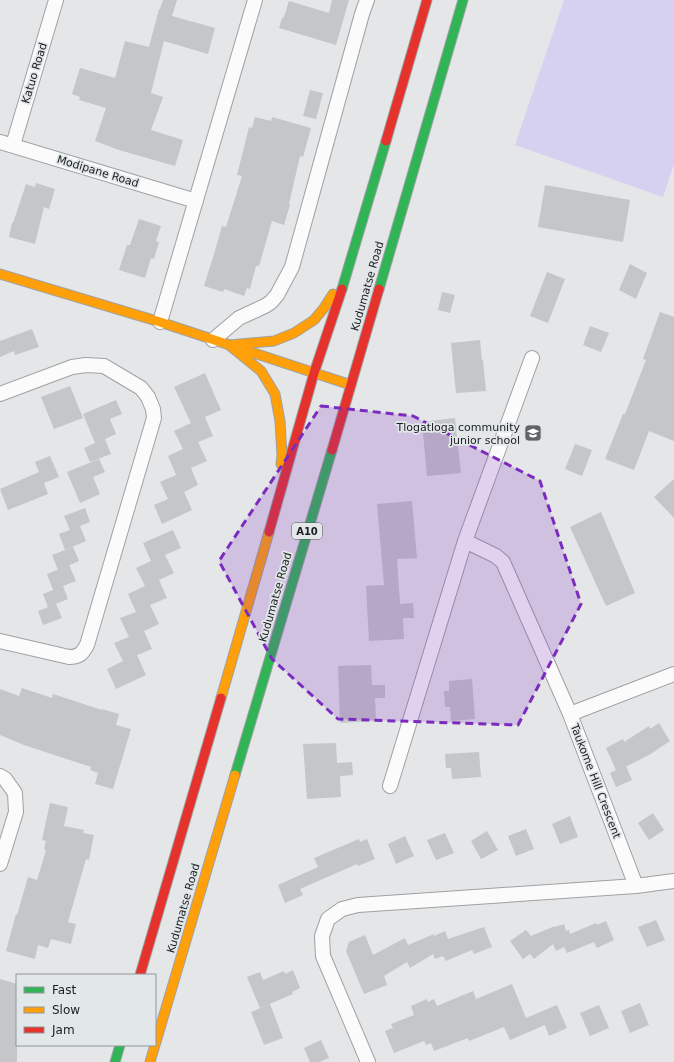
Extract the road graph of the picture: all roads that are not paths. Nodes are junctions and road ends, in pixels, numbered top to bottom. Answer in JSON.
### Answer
{"nodes":[{"id":1,"x":56,"y":0,"type":"edge"},
{"id":2,"x":255,"y":0,"type":"edge"},
{"id":3,"x":367,"y":0,"type":"edge"},
{"id":4,"x":427,"y":0,"type":"edge"},
{"id":5,"x":463,"y":0,"type":"edge"},
{"id":6,"x":6,"y":144,"type":"edge"},
{"id":7,"x":196,"y":201,"type":"junction"},
{"id":8,"x":0,"y":274,"type":"edge"},
{"id":9,"x":347,"y":274,"type":"junction"},
{"id":10,"x":160,"y":322,"type":"junction"},
{"id":11,"x":213,"y":340,"type":"junction"},
{"id":12,"x":228,"y":345,"type":"junction"},
{"id":13,"x":532,"y":358,"type":"dead end"},
{"id":14,"x":314,"y":373,"type":"junction"},
{"id":15,"x":351,"y":385,"type":"junction"},
{"id":16,"x":0,"y":394,"type":"edge"},
{"id":17,"x":278,"y":501,"type":"junction"},
{"id":18,"x":465,"y":541,"type":"junction"},
{"id":19,"x":0,"y":641,"type":"edge"},
{"id":20,"x":674,"y":674,"type":"edge"},
{"id":21,"x":570,"y":714,"type":"junction"},
{"id":22,"x":0,"y":776,"type":"edge"},
{"id":23,"x":390,"y":786,"type":"dead end"},
{"id":24,"x":0,"y":864,"type":"edge"},
{"id":25,"x":674,"y":881,"type":"edge"},
{"id":26,"x":636,"y":886,"type":"junction"},
{"id":27,"x":140,"y":974,"type":"edge"},
{"id":28,"x":156,"y":1042,"type":"edge"},
{"id":29,"x":120,"y":1046,"type":"edge"},
{"id":30,"x":155,"y":1046,"type":"edge"},
{"id":31,"x":115,"y":1062,"type":"edge"},
{"id":32,"x":150,"y":1062,"type":"edge"},
{"id":33,"x":368,"y":1062,"type":"edge"}],
"edges":[{"from":1,"to":6,"type":"street","name":"Katuo Road"},
{"from":2,"to":7,"type":"street"},
{"from":3,"to":11,"type":"street"},
{"from":4,"to":9,"type":"main road","name":"Kudumatse Road"},
{"from":5,"to":15,"type":"main road","name":"Kudumatse Road","number":"A10"},
{"from":6,"to":7,"type":"street","name":"Modipane Road"},
{"from":7,"to":10,"type":"street"},
{"from":8,"to":10,"type":"main road"},
{"from":9,"to":12,"type":"main road"},
{"from":9,"to":14,"type":"main road","name":"Kudumatse Road"},
{"from":10,"to":11,"type":"main road"},
{"from":11,"to":12,"type":"main road"},
{"from":12,"to":14,"type":"main road"},
{"from":12,"to":17,"type":"main road"},
{"from":13,"to":18,"type":"street"},
{"from":14,"to":15,"type":"main road"},
{"from":14,"to":17,"type":"main road","name":"Kudumatse Road"},
{"from":15,"to":28,"type":"main road","name":"Kudumatse Road","number":"A10"},
{"from":16,"to":19,"type":"street"},
{"from":17,"to":27,"type":"main road","name":"Kudumatse Road"},
{"from":18,"to":21,"type":"street"},
{"from":18,"to":23,"type":"street"},
{"from":20,"to":21,"type":"street","name":"Taukome Hill Crescent"},
{"from":21,"to":26,"type":"street","name":"Taukome Hill Crescent"},
{"from":22,"to":24,"type":"street"},
{"from":25,"to":26,"type":"street"},
{"from":26,"to":33,"type":"street"},
{"from":29,"to":31,"type":"main road"},
{"from":30,"to":32,"type":"main road","name":"Kudumatse Road","number":"A10"}]}
